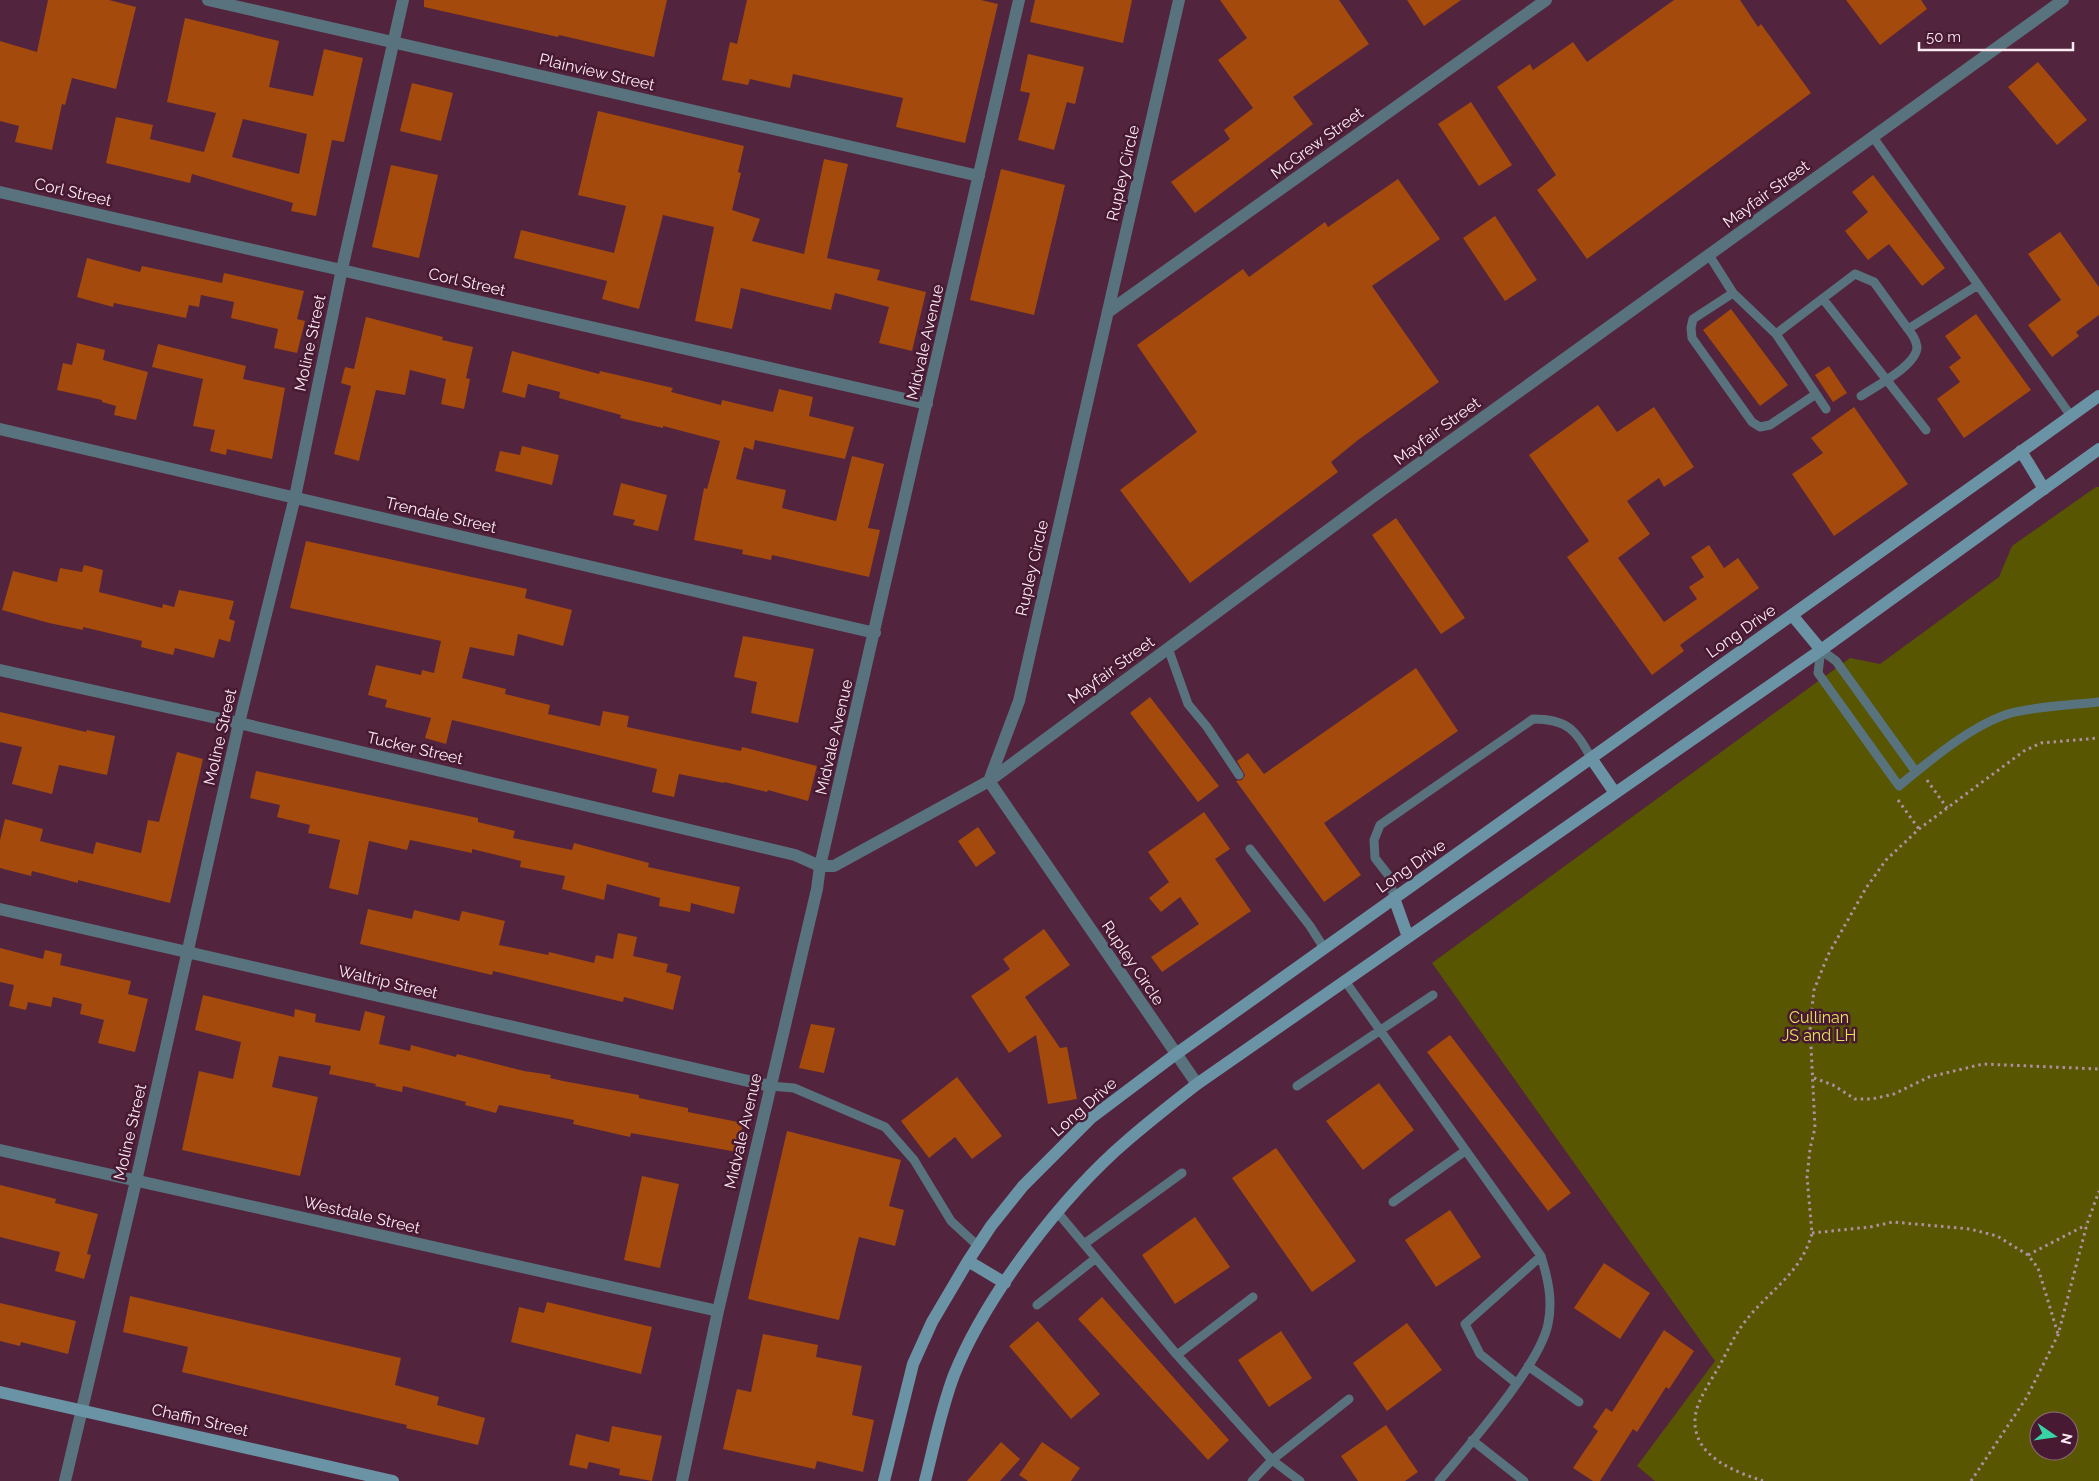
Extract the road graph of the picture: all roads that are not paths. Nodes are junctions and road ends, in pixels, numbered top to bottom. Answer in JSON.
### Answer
{"nodes":[{"id":1,"x":208,"y":0,"type":"edge"},
{"id":2,"x":403,"y":0,"type":"edge"},
{"id":3,"x":1019,"y":0,"type":"edge"},
{"id":4,"x":1179,"y":0,"type":"edge"},
{"id":5,"x":1546,"y":0,"type":"edge"},
{"id":6,"x":2063,"y":0,"type":"edge"},
{"id":7,"x":394,"y":42,"type":"junction"},
{"id":8,"x":1873,"y":137,"type":"junction"},
{"id":9,"x":979,"y":176,"type":"junction"},
{"id":10,"x":0,"y":192,"type":"edge"},
{"id":11,"x":1709,"y":255,"type":"junction"},
{"id":12,"x":342,"y":270,"type":"junction"},
{"id":13,"x":1978,"y":284,"type":"junction"},
{"id":14,"x":1733,"y":293,"type":"junction"},
{"id":15,"x":1823,"y":299,"type":"junction"},
{"id":16,"x":1108,"y":312,"type":"junction"},
{"id":17,"x":1908,"y":329,"type":"junction"},
{"id":18,"x":1776,"y":334,"type":"junction"},
{"id":19,"x":1887,"y":379,"type":"junction"},
{"id":20,"x":1816,"y":394,"type":"junction"},
{"id":21,"x":1861,"y":396,"type":"dead end"},
{"id":22,"x":2099,"y":396,"type":"edge"},
{"id":23,"x":927,"y":404,"type":"junction"},
{"id":24,"x":1826,"y":409,"type":"dead end"},
{"id":25,"x":2071,"y":416,"type":"junction"},
{"id":26,"x":0,"y":429,"type":"edge"},
{"id":27,"x":1926,"y":430,"type":"dead end"},
{"id":28,"x":2099,"y":449,"type":"edge"},
{"id":29,"x":2021,"y":451,"type":"junction"},
{"id":30,"x":2044,"y":488,"type":"junction"},
{"id":31,"x":295,"y":497,"type":"junction"},
{"id":32,"x":1792,"y":615,"type":"junction"},
{"id":33,"x":875,"y":633,"type":"junction"},
{"id":34,"x":1168,"y":648,"type":"junction"},
{"id":35,"x":1821,"y":650,"type":"junction"},
{"id":36,"x":0,"y":670,"type":"edge"},
{"id":37,"x":2099,"y":702,"type":"edge"},
{"id":38,"x":239,"y":723,"type":"junction"},
{"id":39,"x":1591,"y":758,"type":"junction"},
{"id":40,"x":1916,"y":772,"type":"junction"},
{"id":41,"x":1239,"y":775,"type":"dead end"},
{"id":42,"x":989,"y":781,"type":"junction"},
{"id":43,"x":1615,"y":793,"type":"junction"},
{"id":44,"x":1250,"y":849,"type":"dead end"},
{"id":45,"x":820,"y":866,"type":"junction"},
{"id":46,"x":1394,"y":898,"type":"junction"},
{"id":47,"x":0,"y":909,"type":"edge"},
{"id":48,"x":1408,"y":937,"type":"junction"},
{"id":49,"x":1324,"y":948,"type":"junction"},
{"id":50,"x":187,"y":952,"type":"junction"},
{"id":51,"x":1344,"y":981,"type":"junction"},
{"id":52,"x":1433,"y":995,"type":"dead end"},
{"id":53,"x":1380,"y":1030,"type":"junction"},
{"id":54,"x":1176,"y":1054,"type":"junction"},
{"id":55,"x":1197,"y":1084,"type":"junction"},
{"id":56,"x":770,"y":1086,"type":"junction"},
{"id":57,"x":1297,"y":1086,"type":"dead end"},
{"id":58,"x":0,"y":1150,"type":"edge"},
{"id":59,"x":1465,"y":1151,"type":"junction"},
{"id":60,"x":1182,"y":1174,"type":"dead end"},
{"id":61,"x":136,"y":1180,"type":"junction"},
{"id":62,"x":1393,"y":1202,"type":"dead end"},
{"id":63,"x":1058,"y":1213,"type":"junction"},
{"id":64,"x":1084,"y":1244,"type":"junction"},
{"id":65,"x":978,"y":1246,"type":"junction"},
{"id":66,"x":1541,"y":1256,"type":"junction"},
{"id":67,"x":1096,"y":1258,"type":"junction"},
{"id":68,"x":968,"y":1261,"type":"junction"},
{"id":69,"x":1005,"y":1283,"type":"junction"},
{"id":70,"x":1253,"y":1297,"type":"dead end"},
{"id":71,"x":1037,"y":1305,"type":"dead end"},
{"id":72,"x":718,"y":1311,"type":"junction"},
{"id":73,"x":1177,"y":1355,"type":"junction"},
{"id":74,"x":1528,"y":1366,"type":"junction"},
{"id":75,"x":1516,"y":1383,"type":"junction"},
{"id":76,"x":0,"y":1392,"type":"edge"},
{"id":77,"x":1349,"y":1398,"type":"dead end"},
{"id":78,"x":1579,"y":1402,"type":"dead end"},
{"id":79,"x":80,"y":1410,"type":"junction"},
{"id":80,"x":1472,"y":1440,"type":"junction"},
{"id":81,"x":1272,"y":1460,"type":"junction"},
{"id":82,"x":65,"y":1481,"type":"edge"},
{"id":83,"x":393,"y":1481,"type":"edge"},
{"id":84,"x":682,"y":1481,"type":"edge"},
{"id":85,"x":884,"y":1481,"type":"edge"},
{"id":86,"x":925,"y":1481,"type":"edge"},
{"id":87,"x":1252,"y":1481,"type":"edge"},
{"id":88,"x":1300,"y":1481,"type":"edge"},
{"id":89,"x":1439,"y":1481,"type":"edge"},
{"id":90,"x":1524,"y":1481,"type":"edge"}],
"edges":[{"from":1,"to":7,"type":"street","name":"Plainview Street"},
{"from":2,"to":7,"type":"street","name":"Moline Street"},
{"from":3,"to":9,"type":"street","name":"Midvale Avenue"},
{"from":4,"to":16,"type":"street","name":"Rupley Circle"},
{"from":5,"to":16,"type":"street","name":"McGrew Street"},
{"from":6,"to":8,"type":"street","name":"Mayfair Street"},
{"from":7,"to":9,"type":"street","name":"Plainview Street"},
{"from":7,"to":12,"type":"street","name":"Moline Street"},
{"from":8,"to":11,"type":"street","name":"Mayfair Street"},
{"from":8,"to":13,"type":"lane"},
{"from":9,"to":23,"type":"street","name":"Midvale Avenue"},
{"from":10,"to":12,"type":"street","name":"Corl Street"},
{"from":11,"to":14,"type":"lane"},
{"from":11,"to":34,"type":"street","name":"Mayfair Street"},
{"from":12,"to":23,"type":"street","name":"Corl Street"},
{"from":12,"to":31,"type":"street","name":"Moline Street"},
{"from":13,"to":17,"type":"lane"},
{"from":13,"to":25,"type":"lane"},
{"from":14,"to":18,"type":"lane"},
{"from":14,"to":20,"type":"lane"},
{"from":15,"to":17,"type":"lane"},
{"from":15,"to":18,"type":"lane"},
{"from":15,"to":19,"type":"lane"},
{"from":16,"to":42,"type":"street","name":"Rupley Circle"},
{"from":17,"to":19,"type":"lane"},
{"from":18,"to":20,"type":"lane"},
{"from":19,"to":21,"type":"lane"},
{"from":19,"to":27,"type":"lane"},
{"from":20,"to":24,"type":"lane"},
{"from":22,"to":25,"type":"main road","name":"Long Drive"},
{"from":23,"to":33,"type":"street","name":"Midvale Avenue"},
{"from":25,"to":29,"type":"main road","name":"Long Drive"},
{"from":26,"to":31,"type":"street","name":"Trendale Street"},
{"from":28,"to":30,"type":"main road"},
{"from":29,"to":30,"type":"main road"},
{"from":29,"to":32,"type":"main road","name":"Long Drive"},
{"from":30,"to":35,"type":"main road"},
{"from":31,"to":33,"type":"street","name":"Trendale Street"},
{"from":31,"to":38,"type":"street","name":"Moline Street"},
{"from":32,"to":35,"type":"main road"},
{"from":32,"to":39,"type":"main road","name":"Long Drive"},
{"from":33,"to":45,"type":"street","name":"Midvale Avenue"},
{"from":34,"to":41,"type":"lane"},
{"from":34,"to":42,"type":"street","name":"Mayfair Street"},
{"from":35,"to":40,"type":"lane"},
{"from":35,"to":40,"type":"lane"},
{"from":35,"to":43,"type":"main road"},
{"from":36,"to":38,"type":"street","name":"Tucker Street"},
{"from":37,"to":40,"type":"lane"},
{"from":38,"to":45,"type":"street","name":"Tucker Street"},
{"from":38,"to":50,"type":"street","name":"Moline Street"},
{"from":39,"to":43,"type":"main road"},
{"from":39,"to":46,"type":"main road","name":"Long Drive"},
{"from":39,"to":46,"type":"lane"},
{"from":42,"to":45,"type":"street","name":"Mayfair Street"},
{"from":42,"to":54,"type":"street","name":"Rupley Circle"},
{"from":43,"to":48,"type":"main road"},
{"from":44,"to":49,"type":"lane"},
{"from":45,"to":56,"type":"street","name":"Midvale Avenue"},
{"from":46,"to":48,"type":"main road"},
{"from":46,"to":49,"type":"main road","name":"Long Drive"},
{"from":47,"to":50,"type":"street","name":"Waltrip Street"},
{"from":48,"to":51,"type":"main road"},
{"from":49,"to":54,"type":"main road","name":"Long Drive"},
{"from":50,"to":56,"type":"street","name":"Waltrip Street"},
{"from":50,"to":61,"type":"street","name":"Moline Street"},
{"from":51,"to":53,"type":"lane"},
{"from":51,"to":55,"type":"main road"},
{"from":52,"to":53,"type":"lane"},
{"from":53,"to":57,"type":"lane"},
{"from":53,"to":59,"type":"lane"},
{"from":54,"to":55,"type":"street","name":"Rupley Circle"},
{"from":54,"to":65,"type":"main road","name":"Long Drive"},
{"from":55,"to":63,"type":"main road"},
{"from":56,"to":65,"type":"lane"},
{"from":56,"to":72,"type":"street","name":"Midvale Avenue"},
{"from":58,"to":61,"type":"street","name":"Westdale Street"},
{"from":59,"to":62,"type":"lane"},
{"from":59,"to":66,"type":"lane"},
{"from":60,"to":64,"type":"lane"},
{"from":61,"to":72,"type":"street","name":"Westdale Street"},
{"from":61,"to":79,"type":"street","name":"Moline Street"},
{"from":63,"to":64,"type":"lane"},
{"from":63,"to":69,"type":"main road"},
{"from":64,"to":67,"type":"lane"},
{"from":65,"to":68,"type":"main road","name":"Long Drive"},
{"from":66,"to":74,"type":"lane"},
{"from":66,"to":75,"type":"lane"},
{"from":67,"to":71,"type":"lane"},
{"from":67,"to":73,"type":"lane"},
{"from":68,"to":69,"type":"main road"},
{"from":68,"to":85,"type":"main road","name":"Long Drive"},
{"from":69,"to":86,"type":"main road"},
{"from":70,"to":73,"type":"lane"},
{"from":72,"to":84,"type":"street","name":"Midvale Avenue"},
{"from":73,"to":81,"type":"lane"},
{"from":74,"to":75,"type":"lane"},
{"from":74,"to":78,"type":"lane"},
{"from":75,"to":80,"type":"lane"},
{"from":76,"to":79,"type":"main road","name":"Chaffin Street"},
{"from":77,"to":81,"type":"lane"},
{"from":79,"to":82,"type":"street","name":"Moline Street"},
{"from":79,"to":83,"type":"main road","name":"Chaffin Street"},
{"from":80,"to":89,"type":"lane"},
{"from":80,"to":90,"type":"lane"},
{"from":81,"to":87,"type":"lane"},
{"from":81,"to":88,"type":"lane"}]}
